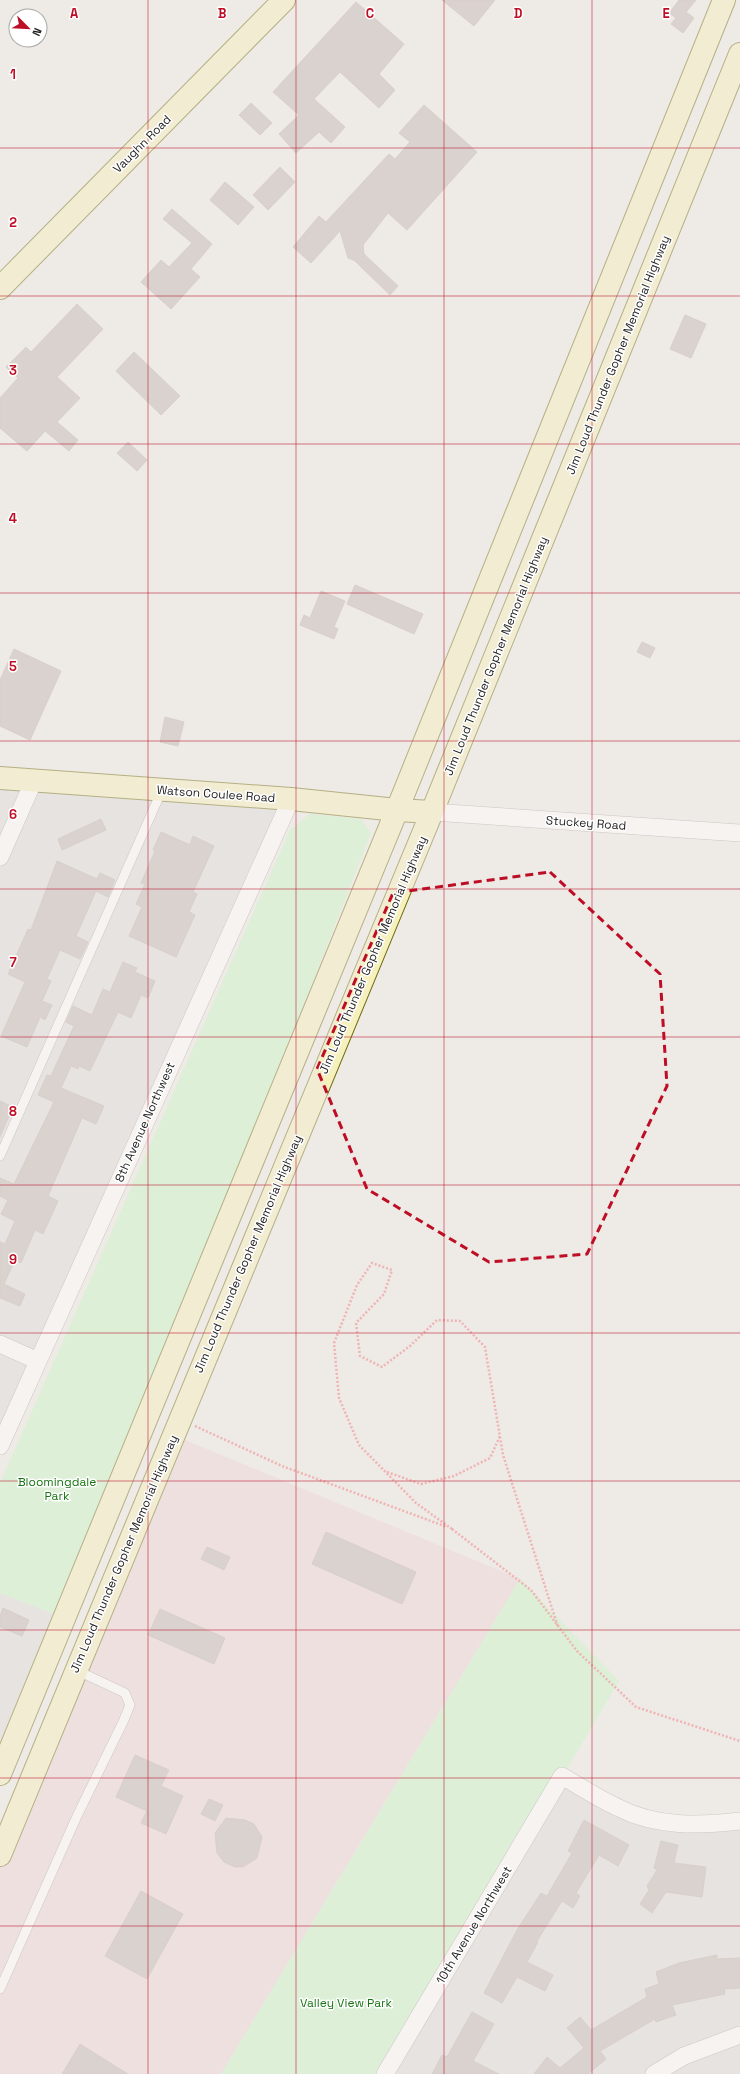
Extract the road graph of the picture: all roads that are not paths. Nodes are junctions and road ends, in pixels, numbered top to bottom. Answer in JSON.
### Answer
{"nodes":[{"id":1,"x":284,"y":0,"type":"edge"},
{"id":2,"x":724,"y":0,"type":"edge"},
{"id":3,"x":740,"y":54,"type":"edge"},
{"id":4,"x":0,"y":288,"type":"edge"},
{"id":5,"x":0,"y":778,"type":"edge"},
{"id":6,"x":34,"y":780,"type":"junction"},
{"id":7,"x":162,"y":790,"type":"junction"},
{"id":8,"x":291,"y":799,"type":"junction"},
{"id":9,"x":397,"y":810,"type":"junction"},
{"id":10,"x":432,"y":812,"type":"junction"},
{"id":11,"x":740,"y":833,"type":"edge"},
{"id":12,"x":0,"y":857,"type":"edge"},
{"id":13,"x":0,"y":1156,"type":"edge"},
{"id":14,"x":0,"y":1344,"type":"edge"},
{"id":15,"x":38,"y":1361,"type":"junction"},
{"id":16,"x":0,"y":1446,"type":"edge"},
{"id":17,"x":76,"y":1669,"type":"junction"},
{"id":18,"x":0,"y":1774,"type":"edge"},
{"id":19,"x":740,"y":1821,"type":"edge"},
{"id":20,"x":0,"y":1854,"type":"edge"},
{"id":21,"x":0,"y":1989,"type":"edge"},
{"id":22,"x":740,"y":2035,"type":"edge"},
{"id":23,"x":385,"y":2074,"type":"edge"},
{"id":24,"x":654,"y":2074,"type":"edge"}],
"edges":[{"from":1,"to":4,"type":"main road","name":"Vaughn Road"},
{"from":2,"to":9,"type":"main road"},
{"from":3,"to":10,"type":"main road","name":"Jim Loud Thunder Gopher Memorial Highway"},
{"from":5,"to":6,"type":"main road","name":"Watson Coulee Road"},
{"from":6,"to":7,"type":"main road","name":"Watson Coulee Road"},
{"from":6,"to":12,"type":"street"},
{"from":7,"to":8,"type":"main road","name":"Watson Coulee Road"},
{"from":7,"to":13,"type":"lane"},
{"from":8,"to":9,"type":"main road","name":"Watson Coulee Road"},
{"from":8,"to":15,"type":"street","name":"8th Avenue Northwest"},
{"from":9,"to":10,"type":"main road","name":"Watson Coulee Road"},
{"from":9,"to":18,"type":"main road"},
{"from":10,"to":11,"type":"street","name":"Stuckey Road"},
{"from":10,"to":17,"type":"main road","name":"Jim Loud Thunder Gopher Memorial Highway"},
{"from":14,"to":15,"type":"street"},
{"from":15,"to":16,"type":"street","name":"8th Avenue Northwest"},
{"from":17,"to":20,"type":"main road","name":"Jim Loud Thunder Gopher Memorial Highway"},
{"from":17,"to":21,"type":"lane"},
{"from":19,"to":23,"type":"street","name":"10th Avenue Northwest"},
{"from":22,"to":24,"type":"street"}]}
